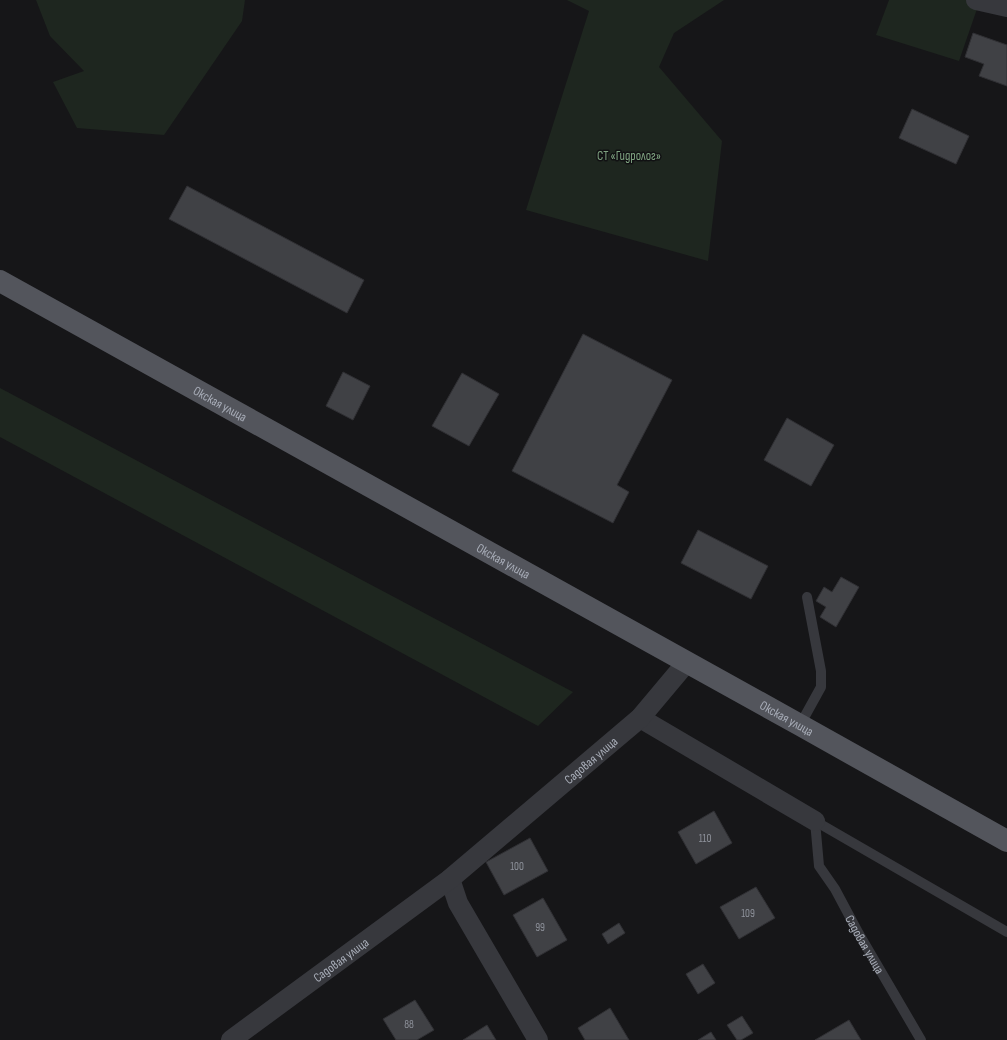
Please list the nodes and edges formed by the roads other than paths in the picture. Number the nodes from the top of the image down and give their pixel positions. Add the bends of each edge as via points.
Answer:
1 (976, 0) edge
2 (1007, 7) edge
3 (0, 280) edge
4 (807, 597) dead end
5 (687, 662) junction
6 (640, 718) junction
7 (800, 725) junction
8 (815, 822) junction
9 (1007, 841) edge
10 (450, 878) junction
11 (1007, 932) edge
12 (231, 1040) edge
13 (538, 1040) edge
14 (921, 1040) edge

1 - 2 street
3 - 5 main road, Окская улица
4 - 7 lane via 821,671 821,687
5 - 6 street, Садовая улица
5 - 7 main road, Окская улица
6 - 8 street
6 - 10 street, Садовая улица
7 - 9 main road, Окская улица
8 - 11 lane
8 - 14 lane, Садовая улица via 819,866 835,889
10 - 12 street, Садовая улица
10 - 13 street via 458,903

